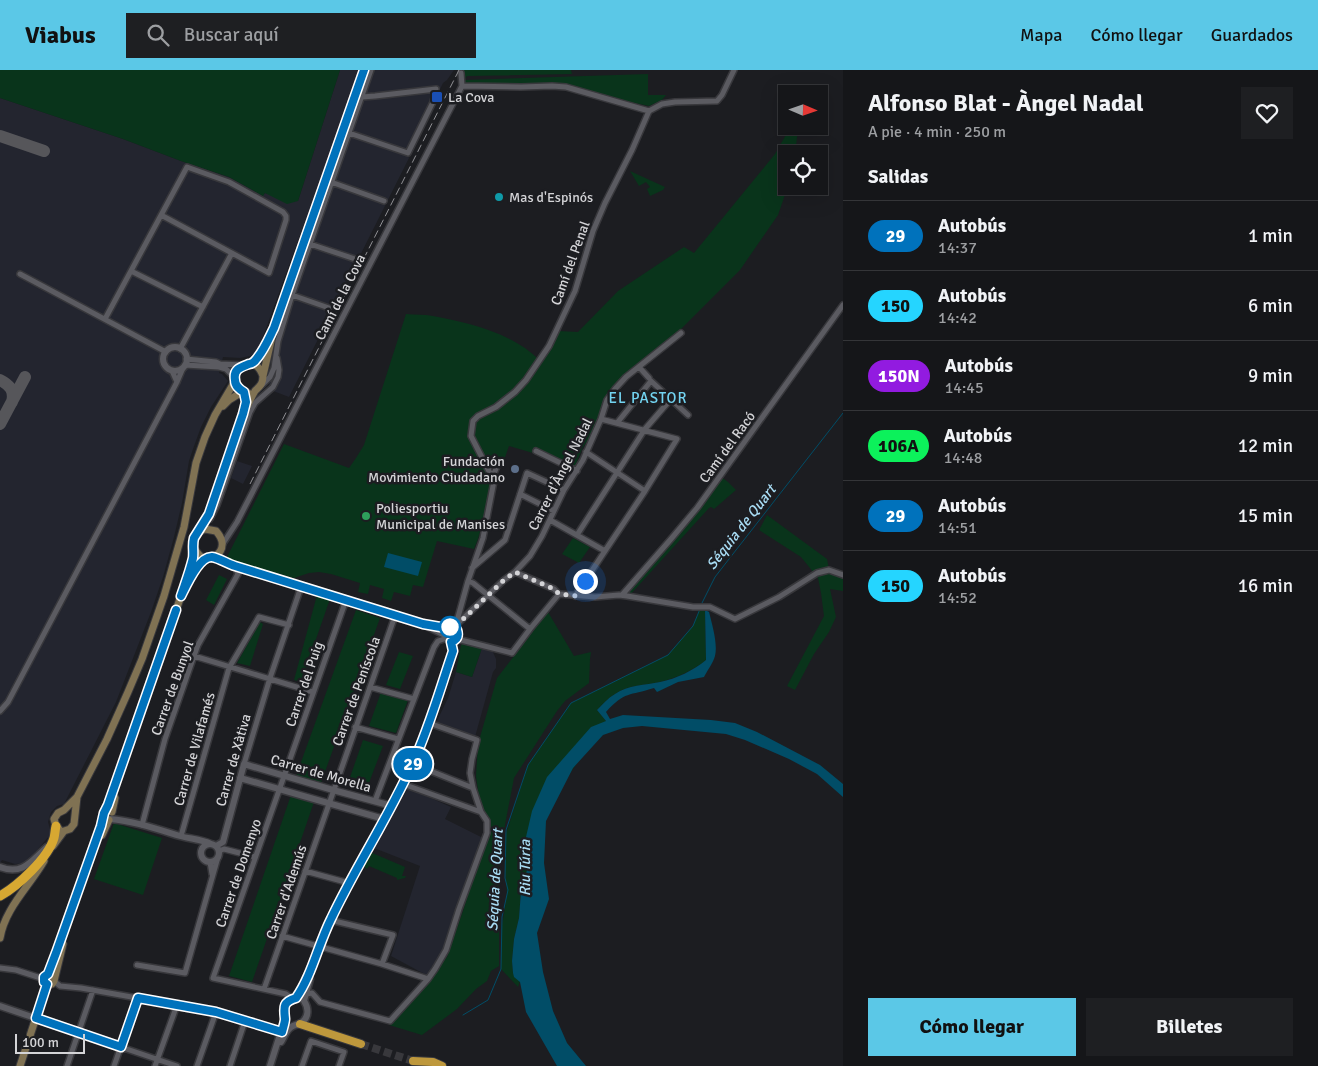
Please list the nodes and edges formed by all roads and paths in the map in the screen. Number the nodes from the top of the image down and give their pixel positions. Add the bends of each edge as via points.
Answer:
1 (364, 70) edge
2 (371, 70) edge
3 (734, 70) edge
4 (461, 73) dead end
5 (462, 86) junction
6 (362, 96) junction
7 (649, 111) junction
8 (349, 133) junction
9 (331, 182) junction
10 (384, 200) dead end
11 (161, 216) junction
12 (310, 244) junction
13 (232, 253) junction
14 (355, 259) dead end
15 (131, 271) junction
16 (20, 274) dead end
17 (292, 295) junction
18 (843, 305) edge
19 (203, 307) junction
20 (330, 308) dead end
21 (105, 319) junction
22 (274, 328) junction
23 (681, 333) dead end
24 (180, 349) junction
25 (166, 352) junction
26 (276, 352) junction
27 (184, 364) junction
28 (248, 365) junction
29 (639, 367) junction
30 (172, 371) junction
31 (263, 376) junction
32 (234, 379) junction
33 (650, 380) junction
34 (177, 382) junction
35 (258, 389) junction
36 (243, 392) junction
37 (671, 399) junction
38 (243, 414) junction
39 (214, 415) junction
40 (688, 415) dead end
41 (601, 419) junction
42 (617, 422) junction
43 (645, 429) junction
44 (536, 451) dead end
45 (586, 452) junction
46 (498, 464) dead end
47 (576, 471) junction
48 (617, 472) junction
49 (494, 480) junction
50 (564, 490) junction
51 (645, 491) junction
52 (520, 494) junction
53 (554, 511) junction
54 (210, 517) junction
55 (550, 520) junction
56 (231, 530) junction
57 (216, 532) junction
58 (198, 533) junction
59 (577, 535) junction
60 (194, 548) junction
61 (221, 548) junction
62 (605, 551) junction
63 (210, 558) junction
64 (224, 562) junction
65 (235, 566) junction
66 (472, 568) junction
67 (515, 572) junction
68 (843, 575) edge
69 (468, 581) junction
70 (301, 587) junction
71 (559, 594) junction
72 (622, 595) junction
73 (181, 596) junction
74 (488, 596) junction
75 (576, 596) junction
76 (346, 600) junction
77 (395, 616) junction
78 (423, 624) junction
79 (289, 625) junction
80 (456, 627) junction
81 (446, 628) junction
82 (530, 629) junction
83 (443, 636) junction
84 (454, 640) junction
85 (194, 656) junction
86 (229, 668) junction
87 (270, 678) junction
88 (370, 687) junction
89 (313, 692) junction
90 (414, 699) junction
91 (1, 710) edge
92 (429, 724) junction
93 (355, 727) junction
94 (398, 739) junction
95 (244, 764) junction
96 (413, 764) junction
97 (284, 776) junction
98 (240, 778) junction
99 (403, 784) junction
100 (279, 788) junction
101 (473, 788) junction
102 (333, 790) junction
103 (77, 797) junction
104 (375, 801) junction
105 (329, 803) junction
106 (392, 806) junction
107 (64, 810) junction
108 (481, 812) junction
109 (109, 815) junction
110 (74, 818) junction
111 (384, 819) junction
112 (142, 825) junction
113 (56, 826) junction
114 (64, 830) junction
115 (181, 836) junction
116 (191, 839) junction
117 (52, 843) junction
118 (202, 849) junction
119 (216, 850) junction
120 (255, 857) junction
121 (210, 862) junction
122 (0, 867) edge
123 (305, 870) junction
124 (213, 876) junction
125 (349, 883) junction
126 (0, 896) edge
127 (330, 920) junction
128 (0, 935) edge
129 (282, 936) junction
130 (320, 946) junction
131 (137, 964) dead end
132 (382, 964) junction
133 (0, 968) edge
134 (310, 970) junction
135 (46, 979) junction
136 (428, 979) junction
137 (54, 980) junction
138 (264, 989) junction
139 (93, 990) junction
140 (306, 994) junction
141 (138, 998) junction
142 (294, 999) junction
143 (176, 1005) junction
144 (0, 1006) edge
145 (216, 1012) junction
146 (36, 1018) junction
147 (245, 1021) junction
148 (297, 1024) junction
149 (282, 1032) junction
150 (78, 1033) junction
151 (361, 1044) tunnel mouth
152 (121, 1047) junction
153 (275, 1052) junction
154 (157, 1060) junction
155 (412, 1060) dead end
156 (20, 1066) edge
157 (67, 1066) edge
158 (114, 1066) edge
159 (155, 1066) edge
160 (177, 1066) edge
161 (197, 1066) edge
162 (230, 1066) edge
163 (270, 1066) edge
164 (302, 1066) edge
165 (339, 1066) edge
166 (442, 1066) edge

1 - 22 main road
2 - 6 street
3 - 7 street via 717,101 668,103
4 - 5 street
5 - 7 street via 566,87
5 - 56 street, Camí de la Cova
6 - 8 street
6 - 8 street via 436,89 408,153
7 - 49 street, Camí del Penal via 593,231 575,291 549,346 515,392 474,421 471,436
8 - 9 street
9 - 10 street
9 - 12 street
11 - 13 street
11 - 13 street via 187,167 229,182 286,216 268,273
11 - 15 street
12 - 14 street
12 - 17 street
13 - 19 street
15 - 19 street
15 - 21 street
16 - 21 street
17 - 20 street
17 - 26 street
18 - 72 street, Camí del Racó via 697,508
19 - 24 street
21 - 25 street
22 - 28 main road via 258,357
22 - 31 main road
23 - 29 street, Carrer d'Àngel Nadal
24 - 25 street via 172,348
24 - 27 street
25 - 30 street via 164,363
26 - 35 street via 270,377
26 - 54 street via 278,377 273,388 255,403 250,412
27 - 28 street
27 - 30 street via 180,370
27 - 32 street via 226,369
27 - 34 street
28 - 31 main road via 259,368
28 - 32 main road via 238,369
29 - 33 street
29 - 41 street, Carrer d'Àngel Nadal via 615,389 607,400
30 - 34 street
31 - 35 main road
32 - 36 main road
32 - 39 main road
33 - 37 street
33 - 42 street
34 - 91 street via 21,679
35 - 36 main road via 252,393
35 - 38 main road
36 - 38 main road via 246,402
36 - 39 main road
37 - 40 street
37 - 43 street
38 - 54 main road
39 - 103 main road via 196,464 184,527 142,659
41 - 42 street
41 - 45 street, Carrer d'Àngel Nadal
42 - 43 street
43 - 48 street
43 - 51 street via 677,438
44 - 47 street
45 - 47 street, Carrer d'Àngel Nadal
45 - 48 street
46 - 49 street
47 - 50 street, Carrer d'Àngel Nadal
48 - 51 street
48 - 59 street
49 - 66 street via 483,538
50 - 52 street via 527,473
50 - 53 street, Carrer d'Àngel Nadal
51 - 62 street
52 - 53 street
52 - 66 street via 505,540
53 - 55 street, Carrer d'Àngel Nadal
54 - 57 main road
54 - 58 main road
55 - 59 street
55 - 67 street, Carrer d'Àngel Nadal via 530,556
56 - 57 street
56 - 61 street, Camí de la Cova
57 - 58 main road via 205,529
57 - 61 main road via 222,539
58 - 60 main road via 193,542
59 - 62 street
60 - 63 main road via 201,557
60 - 73 main road
61 - 63 main road
61 - 64 street
62 - 75 street
63 - 64 street
63 - 73 main road via 196,568
64 - 65 street
65 - 70 street
65 - 85 street, Carrer de Bunyol via 238,574
66 - 69 street
67 - 71 street
67 - 74 street, Carrer d'Àngel Nadal
68 - 72 street via 829,570 817,573 735,619 710,607
69 - 74 street
69 - 80 street
70 - 76 street
70 - 79 street, Carrer de Xàtiva
71 - 75 street
71 - 82 street
72 - 75 street
73 - 109 main road
74 - 80 street, Carrer d'Àngel Nadal
74 - 82 street
76 - 77 street
76 - 89 street, Carrer del Puig
77 - 78 street
77 - 88 street, Carrer de Peníscola
78 - 81 street
78 - 83 street
79 - 86 street, Carrer de Vilafamés via 259,617
79 - 87 street, Carrer de Xàtiva
80 - 81 street
80 - 84 street via 458,633
81 - 83 street
82 - 84 street via 512,653
83 - 84 street via 446,641
83 - 90 street via 434,647
84 - 92 street
85 - 86 street
85 - 112 street, Carrer de Bunyol via 165,740
86 - 87 street
86 - 115 street, Carrer de Vilafamés
87 - 89 street
87 - 95 street, Carrer de Xàtiva
88 - 90 street
88 - 93 street, Carrer de Peníscola
89 - 97 street, Carrer del Puig
90 - 94 street
92 - 96 street
92 - 101 street via 476,740 470,773
93 - 94 street
93 - 102 street, Carrer de Peníscola
94 - 104 street
95 - 97 street, Carrer de Morella
95 - 98 street, Carrer de Xàtiva
96 - 99 street
96 - 101 street
97 - 100 street, Carrer de Domenyo
97 - 102 street, Carrer de Morella
98 - 100 street, Carrer de Morella
98 - 119 street, Carrer de Xàtiva via 223,842
99 - 106 street
99 - 108 street
100 - 105 street, Carrer de Morella
100 - 120 street, Carrer de Domenyo
101 - 108 street
102 - 104 street, Carrer de Morella
102 - 105 street, Carrer de Peníscola
103 - 107 main road
103 - 110 main road
104 - 106 street, Carrer de Morella
105 - 111 street, Carrer de Morella
105 - 123 street, Carrer d'Ademús
106 - 111 street
107 - 110 main road
107 - 113 main road via 54,819
108 - 136 street via 487,821 487,833 446,950
109 - 112 street
109 - 135 main road via 101,826
109 - 137 main road via 64,939
110 - 114 main road via 70,829
111 - 125 street
112 - 115 street
113 - 114 main road
113 - 117 highway
114 - 128 main road via 36,876 13,905
115 - 116 street
116 - 118 street
116 - 119 street via 204,841
117 - 122 street via 20,869
117 - 126 highway via 30,872
118 - 119 street via 206,845
118 - 121 street via 204,860
119 - 120 street
119 - 121 street via 215,861
119 - 124 street
120 - 138 street, Carrer de Domenyo via 213,978
121 - 124 street
123 - 125 street
123 - 129 street, Carrer d'Ademús
124 - 131 street via 185,973
125 - 127 street
127 - 130 street
127 - 132 street via 393,935
129 - 130 street
129 - 138 street, Carrer d'Ademús
130 - 132 street
130 - 134 street
132 - 136 street
133 - 135 street
134 - 140 street
134 - 142 street
135 - 137 main road via 52,975
135 - 146 main road
136 - 140 street via 390,1021 320,1002 312,993
137 - 139 street via 60,986
138 - 142 street
139 - 141 street
139 - 150 street
140 - 148 street via 307,1016
141 - 143 street
141 - 152 street
142 - 149 street via 286,1004
143 - 145 street
143 - 154 street
144 - 146 street
145 - 147 street
145 - 161 street
146 - 150 street
146 - 156 main road
147 - 149 street
147 - 162 street
148 - 151 highway
148 - 153 street via 289,1028
149 - 153 street
150 - 152 street
150 - 157 street
152 - 154 street
152 - 158 street
153 - 163 street
154 - 159 street
154 - 160 street
155 - 166 highway
164 - 165 street via 311,1040 344,1052

